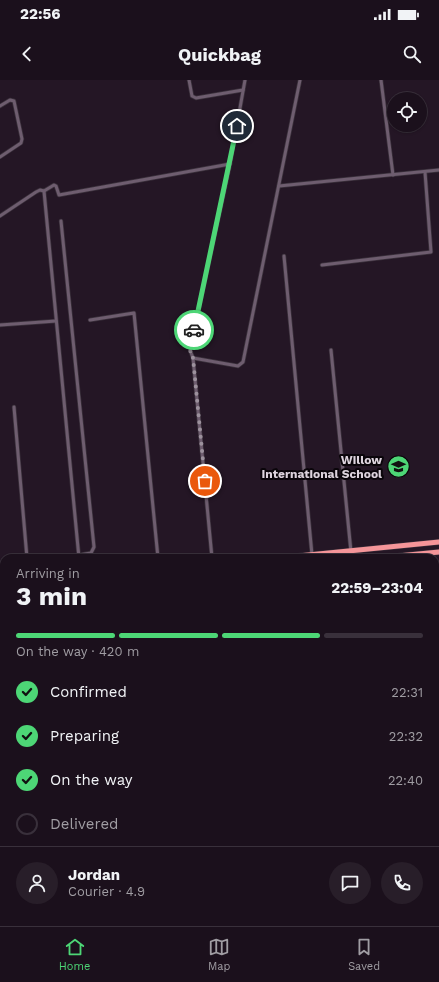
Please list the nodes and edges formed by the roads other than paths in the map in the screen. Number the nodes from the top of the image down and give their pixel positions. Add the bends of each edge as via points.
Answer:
1 (189, 80) edge
2 (245, 80) edge
3 (300, 80) edge
4 (381, 80) edge
5 (243, 90) junction
6 (0, 106) edge
7 (0, 157) edge
8 (230, 164) junction
9 (439, 170) edge
10 (425, 172) junction
11 (393, 175) junction
12 (279, 186) junction
13 (44, 191) junction
14 (0, 216) edge
15 (61, 221) dead end
16 (284, 256) dead end
17 (322, 265) dead end
18 (90, 320) dead end
19 (56, 321) junction
20 (0, 326) edge
21 (331, 350) dead end
22 (193, 358) junction
23 (14, 407) dead end
24 (439, 542) edge
25 (350, 552) junction
26 (27, 554) edge
27 (79, 554) edge
28 (88, 554) edge
29 (158, 554) edge
30 (212, 554) edge
31 (312, 554) edge
32 (325, 554) edge

1 - 5 street via 192,96 196,98
2 - 5 street
3 - 12 street
4 - 11 street
5 - 8 street
6 - 7 street via 10,100 14,101 22,139 21,143
8 - 13 street via 59,195 54,185
8 - 22 street via 190,350
9 - 10 street
10 - 11 street
10 - 17 street via 431,252
11 - 12 street
12 - 22 street via 244,362 238,366
13 - 14 street via 36,192
13 - 19 street
15 - 28 street via 94,547
16 - 31 street
18 - 29 street via 134,313
19 - 20 street
19 - 27 street
21 - 25 street
22 - 30 street
23 - 26 street
24 - 25 highway
25 - 32 highway

